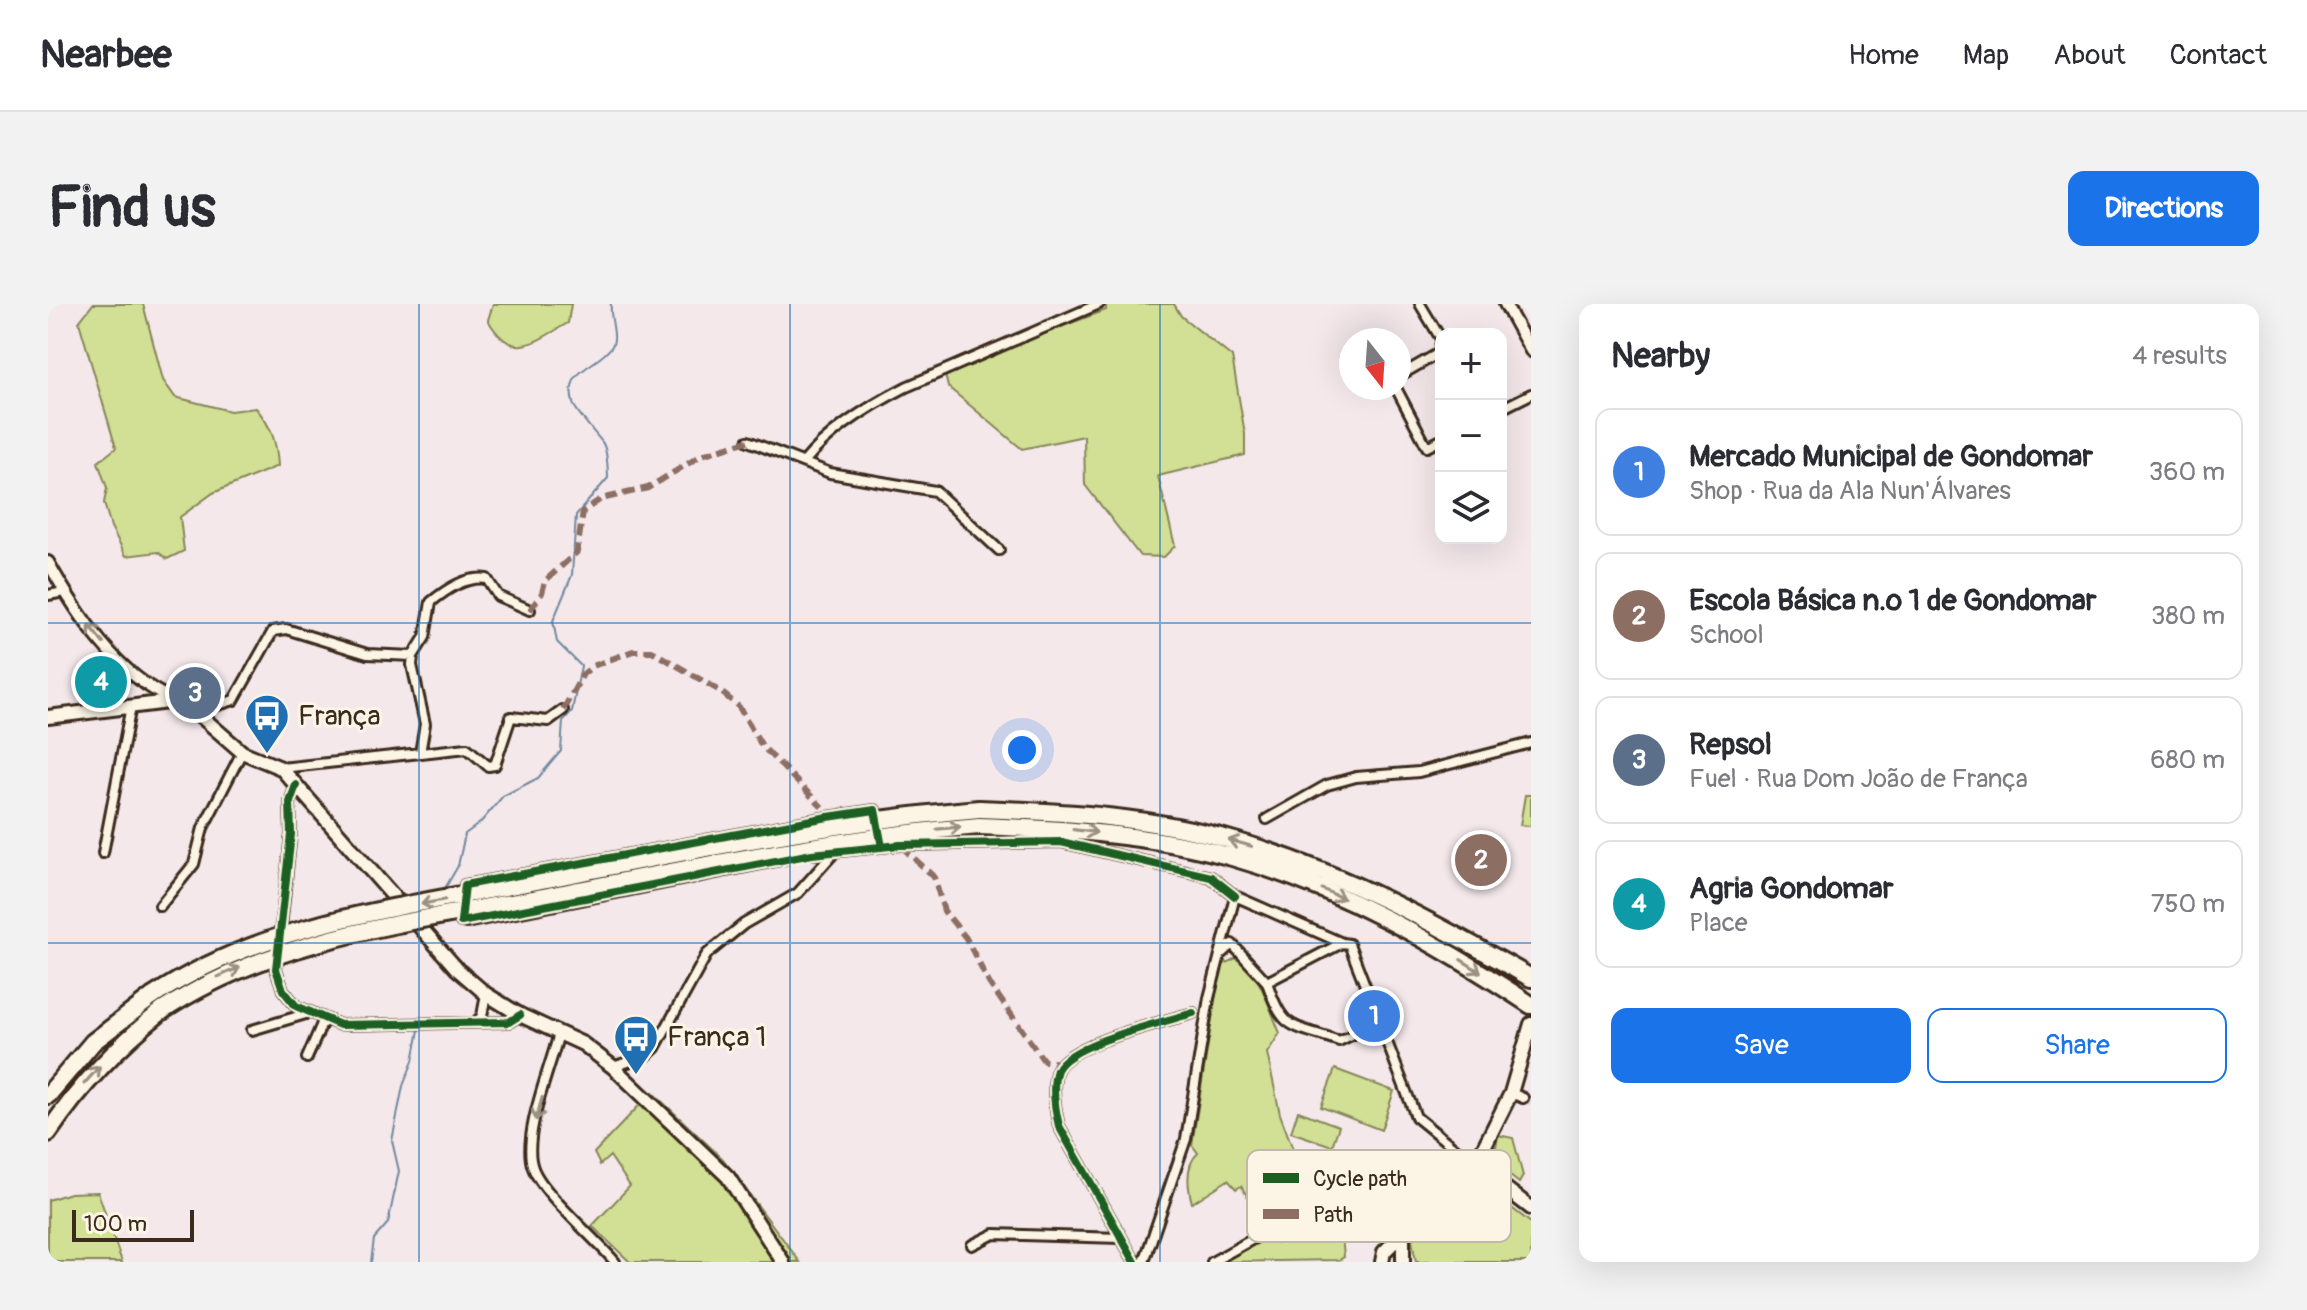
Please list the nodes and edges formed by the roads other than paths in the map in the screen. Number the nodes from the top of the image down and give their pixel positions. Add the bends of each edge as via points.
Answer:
1 (1099, 304) edge
2 (1420, 304) edge
3 (1505, 304) edge
4 (1435, 330) edge
5 (1531, 351) edge
6 (1435, 355) edge
7 (1411, 369) edge
8 (1531, 394) edge
9 (1402, 400) edge
10 (1507, 406) edge
11 (748, 441) dead end
12 (1435, 443) edge
13 (804, 462) junction
14 (999, 550) dead end
15 (48, 562) edge
16 (65, 592) junction
17 (48, 595) edge
18 (530, 610) dead end
19 (413, 656) junction
20 (176, 701) junction
21 (131, 706) junction
22 (563, 710) dead end
23 (196, 712) junction
24 (48, 717) edge
25 (1531, 743) edge
26 (242, 752) junction
27 (420, 753) junction
28 (281, 768) junction
29 (296, 785) junction
30 (828, 817) junction
31 (979, 818) junction
32 (1267, 819) dead end
33 (882, 847) junction
34 (103, 853) dead end
35 (833, 854) junction
36 (1235, 896) junction
37 (160, 906) dead end
38 (1342, 943) junction
39 (1221, 953) junction
40 (1531, 978) edge
41 (1267, 982) junction
42 (486, 994) junction
43 (157, 1004) junction
44 (1531, 1005) edge
45 (309, 1013) junction
46 (1193, 1013) dead end
47 (520, 1015) junction
48 (324, 1019) junction
49 (1379, 1022) junction
50 (476, 1023) junction
51 (1531, 1024) edge
52 (252, 1030) dead end
53 (559, 1033) junction
54 (307, 1058) dead end
55 (613, 1067) junction
56 (48, 1095) edge
57 (48, 1133) edge
58 (1457, 1150) edge
59 (1486, 1150) edge
60 (1511, 1192) edge
61 (1531, 1208) edge
62 (1120, 1238) junction
63 (1248, 1242) edge
64 (972, 1245) dead end
65 (1385, 1256) edge
66 (1404, 1259) edge
67 (615, 1262) edge
68 (783, 1262) edge
69 (1135, 1262) edge
70 (1144, 1262) edge
71 (1212, 1262) edge

1 - 13 street via 906,387 818,445
2 - 4 street
3 - 5 street
6 - 7 street
8 - 10 street
9 - 12 street via 1427,447
11 - 13 street
13 - 14 street via 830,473 935,491
15 - 16 street
16 - 17 street
20 -> 16 street via 119,662
18 - 19 street via 498,596 487,579 455,585 431,602 425,637
19 - 23 street via 367,654 286,629 273,631 234,700
19 - 27 street via 425,724
20 - 21 main road
20 - 23 main road
21 - 24 main road
21 - 34 street
22 - 27 street via 548,721 511,717 495,765 488,766 467,748
23 - 26 main road
25 - 32 street via 1419,772 1327,785
26 - 28 main road
26 - 37 street via 203,828 194,864
27 - 28 street
28 - 29 main road
29 - 42 main road via 400,907
29 - 45 street via 290,802 276,969 283,990
30 - 33 street via 875,810
30 - 35 street
30 - 35 street via 465,885 461,922
40 -> 31 highway via 1418,914 1314,867 1236,841 1094,816
31 - 43 highway, bridge via 879,818 795,831 342,920 247,947 184,976
31 -> 44 highway via 1231,857 1308,883 1410,928
33 - 35 street
36 -> 33 street via 1211,877 1061,842
35 - 55 street via 798,893 744,924 707,954 655,1048
36 - 38 street
36 - 39 street
38 - 41 street
38 - 49 street via 1349,944
39 - 41 street via 1232,944
39 - 70 street via 1186,1139
41 - 49 street via 1278,1015 1288,1023 1339,1041
42 - 47 main road
42 - 50 street
43 - 56 highway via 93,1042
57 -> 43 highway via 71,1099
45 - 48 street
45 - 52 street
46 - 62 street via 1086,1045 1056,1072 1059,1126
47 - 50 street via 509,1022
47 - 53 main road
48 - 50 street via 340,1025
48 - 54 street
49 - 58 street via 1416,1117
51 - 59 main road via 1517,1096
53 - 55 main road
53 -> 67 street via 530,1158 539,1180
55 - 68 main road via 728,1177
60 - 61 main road
62 - 64 street via 994,1234
62 - 69 street
63 - 71 street
65 - 66 main road via 1394,1248

